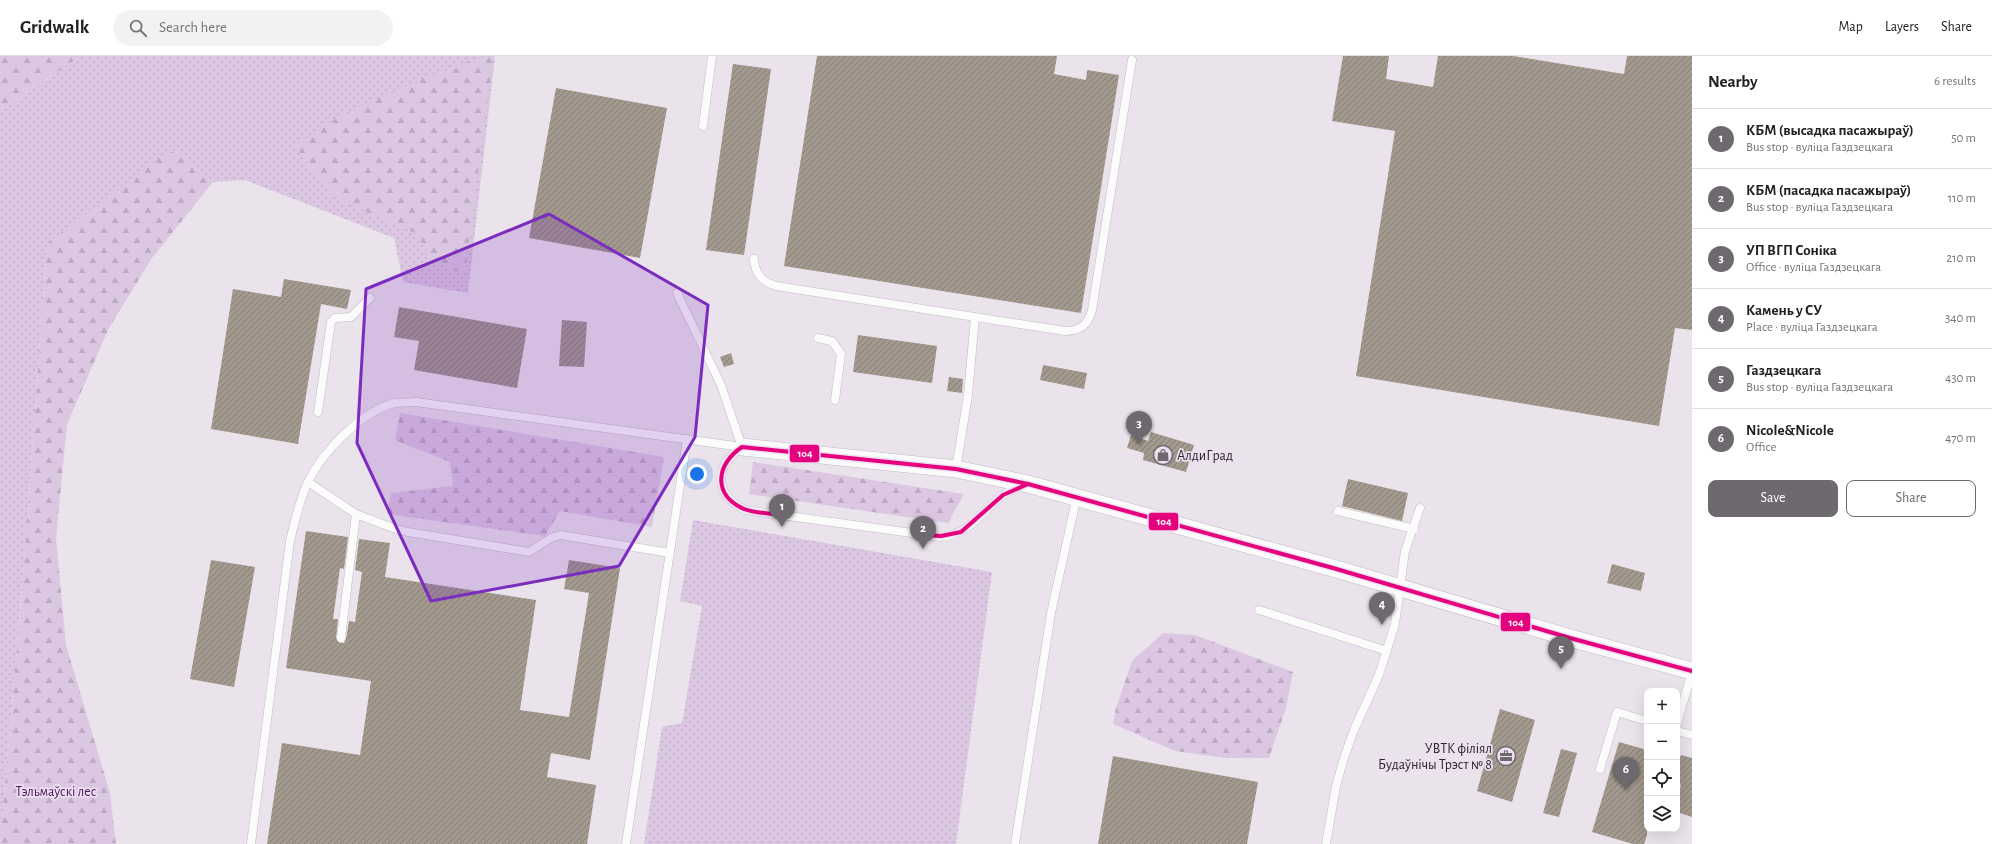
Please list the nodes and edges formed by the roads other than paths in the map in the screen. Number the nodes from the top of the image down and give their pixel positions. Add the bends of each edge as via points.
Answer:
1 (712, 56) edge
2 (1132, 60) dead end
3 (703, 126) dead end
4 (754, 259) dead end
5 (677, 293) dead end
6 (370, 298) dead end
7 (975, 317) junction
8 (818, 338) dead end
9 (835, 400) dead end
10 (318, 412) dead end
11 (687, 439) junction
12 (742, 447) junction
13 (956, 469) junction
14 (308, 482) junction
15 (1028, 484) junction
16 (1077, 496) junction
17 (1420, 508) dead end
18 (1338, 511) dead end
19 (356, 514) junction
20 (1414, 529) junction
21 (670, 553) junction
22 (1400, 588) junction
23 (1259, 610) dead end
24 (341, 638) dead end
25 (1388, 651) junction
26 (1692, 672) edge
27 (1680, 713) edge
28 (1644, 720) edge
29 (1680, 732) edge
30 (1692, 735) edge
31 (1600, 769) dead end
32 (251, 844) edge
33 (626, 844) edge
34 (1015, 844) edge
35 (1326, 844) edge

1 - 3 lane
2 - 7 lane via 1092,310 1087,323 1081,328 1065,331
4 - 7 lane via 760,277 776,286
5 - 12 lane via 721,385
6 - 10 lane via 351,317 335,318 331,322
7 - 13 lane via 968,395
8 - 9 lane via 832,341 841,354
11 - 12 lane
11 - 14 lane via 416,402 395,403 360,421 344,435 317,466
11 - 21 lane
12 - 13 street
12 - 15 lane via 725,462 721,472 721,483 725,495 745,510 933,536 954,536 967,528 1000,496
13 - 15 street
14 - 19 lane
14 - 32 lane via 300,500 290,541
15 - 16 street
16 - 22 street
16 - 34 lane via 1051,613
17 - 20 lane
18 - 20 lane
19 - 21 lane via 408,532 529,552 560,535
19 - 24 lane
20 - 22 lane via 1405,551
21 - 33 lane
22 - 25 lane
22 - 26 street
23 - 25 lane
25 - 35 lane via 1344,758 1336,786
26 - 27 lane
28 - 31 lane via 1617,712
29 - 30 lane

